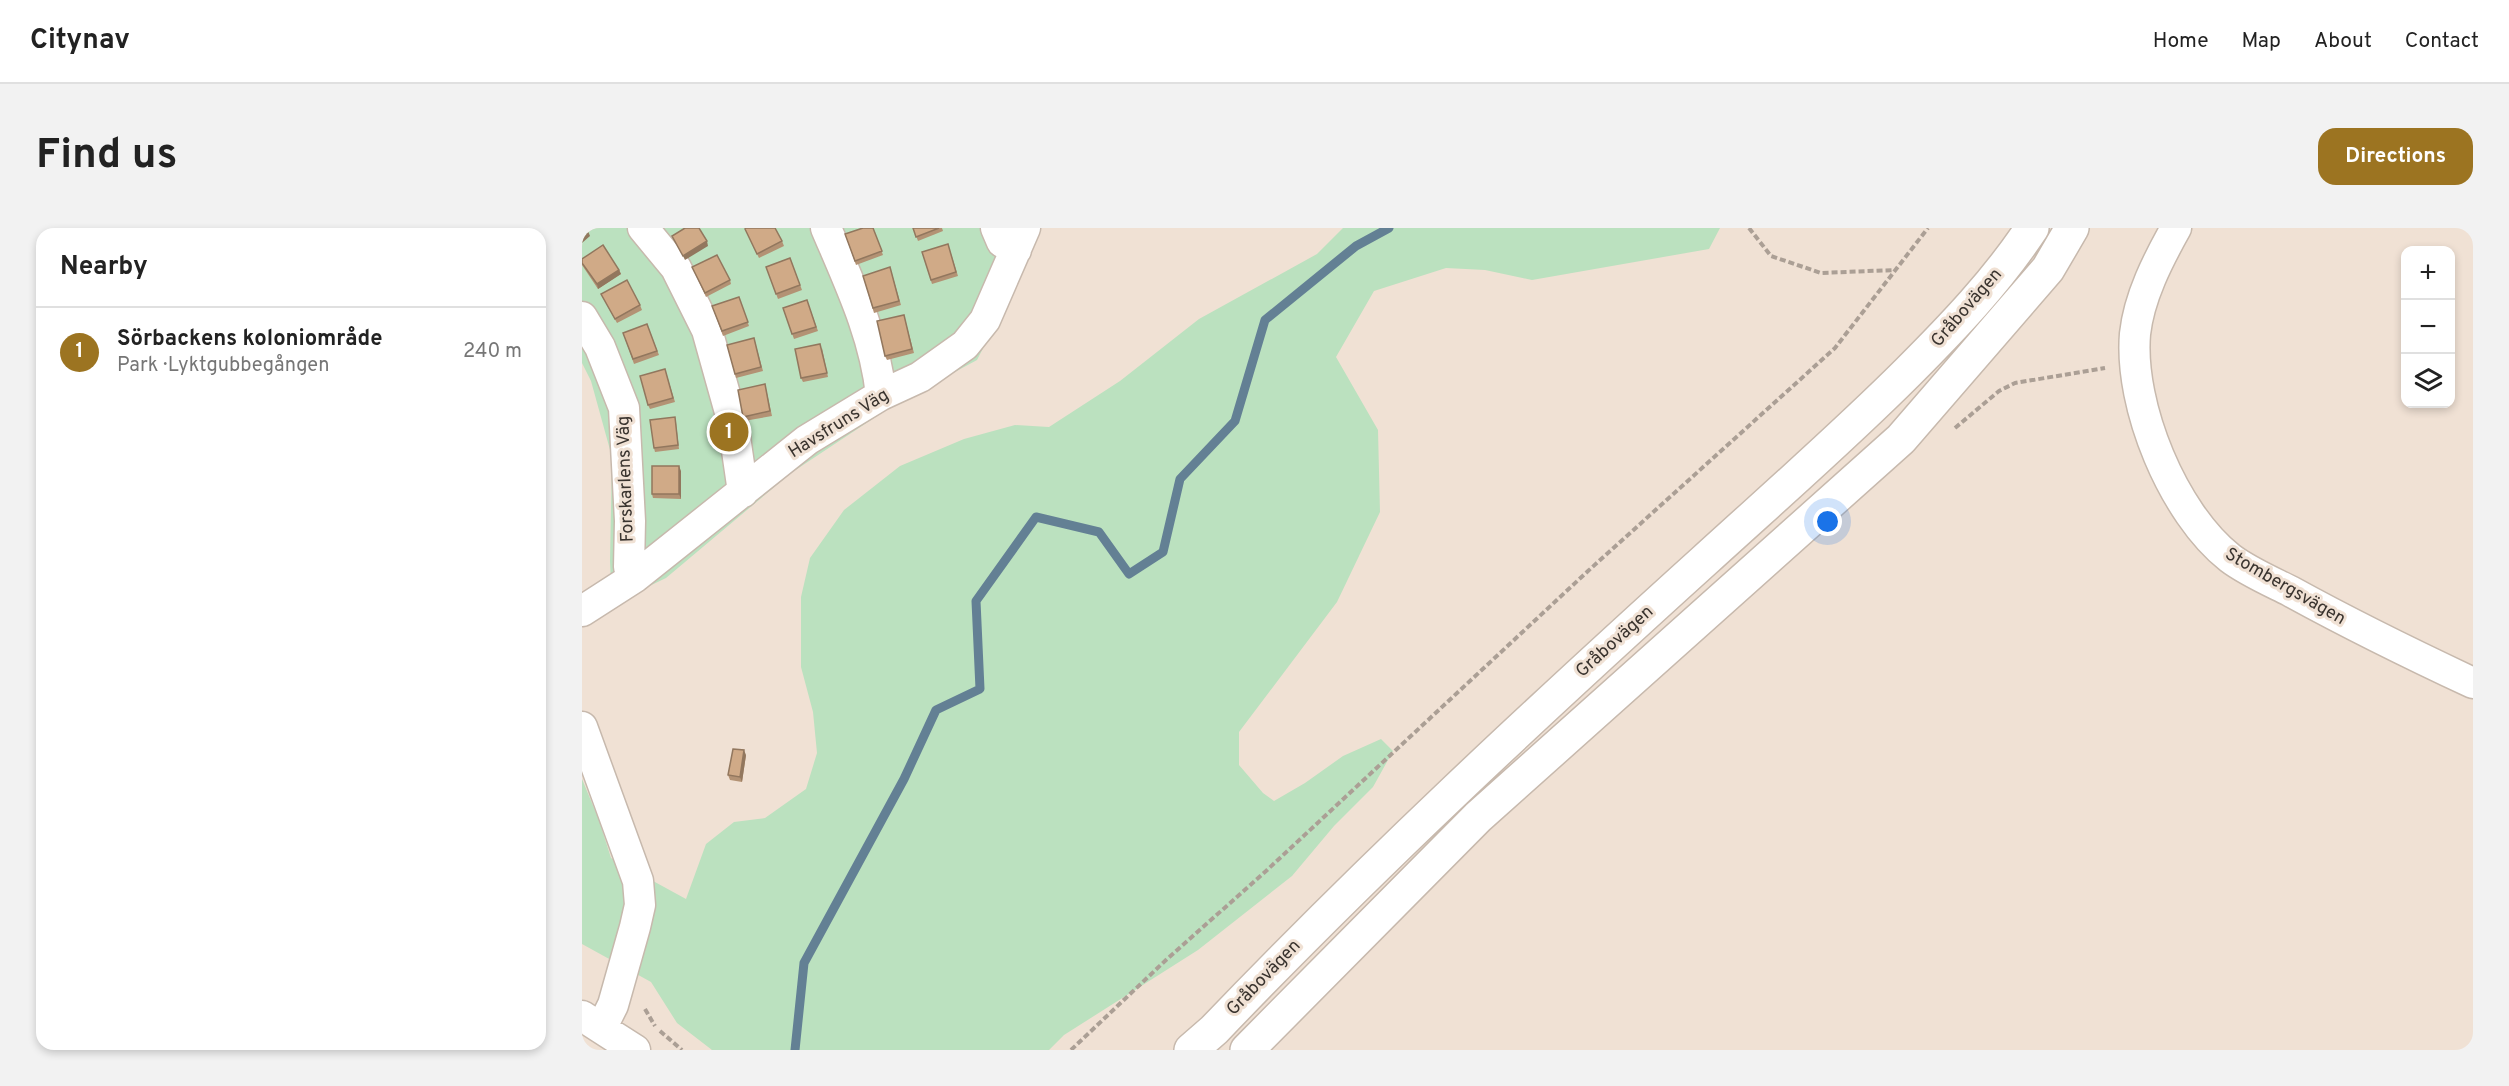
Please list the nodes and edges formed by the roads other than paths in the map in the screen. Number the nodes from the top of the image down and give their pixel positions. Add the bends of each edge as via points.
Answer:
1 (644, 228) edge
2 (826, 228) edge
3 (996, 228) edge
4 (2031, 228) edge
5 (2072, 228) edge
6 (2176, 228) edge
7 (1021, 239) edge
8 (582, 317) edge
9 (881, 395) junction
10 (743, 492) junction
11 (635, 577) junction
12 (582, 611) edge
13 (2473, 683) edge
14 (582, 727) edge
15 (592, 1021) edge
16 (635, 1050) edge
17 (1191, 1050) edge
18 (1247, 1050) edge

1 - 10 street via 676,268 707,330 733,423
2 - 9 street via 859,307 879,369
3 - 7 street via 1002,242
4 - 17 main road, Gråbovägen via 1958,322 1873,406 1551,699 1364,876
5 - 18 main road, Gråbovägen via 2048,268 1900,439 1478,817
6 - 13 street, Stombergsvägen via 2160,256 2135,333 2139,392 2155,447 2174,491 2208,537 2230,558 2358,629
7 - 9 street, Havsfruns Väg via 985,320 965,345 920,376
8 - 11 street, Forskarlens Väg via 600,347 624,408 629,567
9 - 10 street, Havsfruns Väg via 807,440
10 - 11 street, Havsfruns Väg
11 - 12 street, Havsfruns Väg
14 - 15 street via 638,881 640,904 613,1005
15 - 16 street

